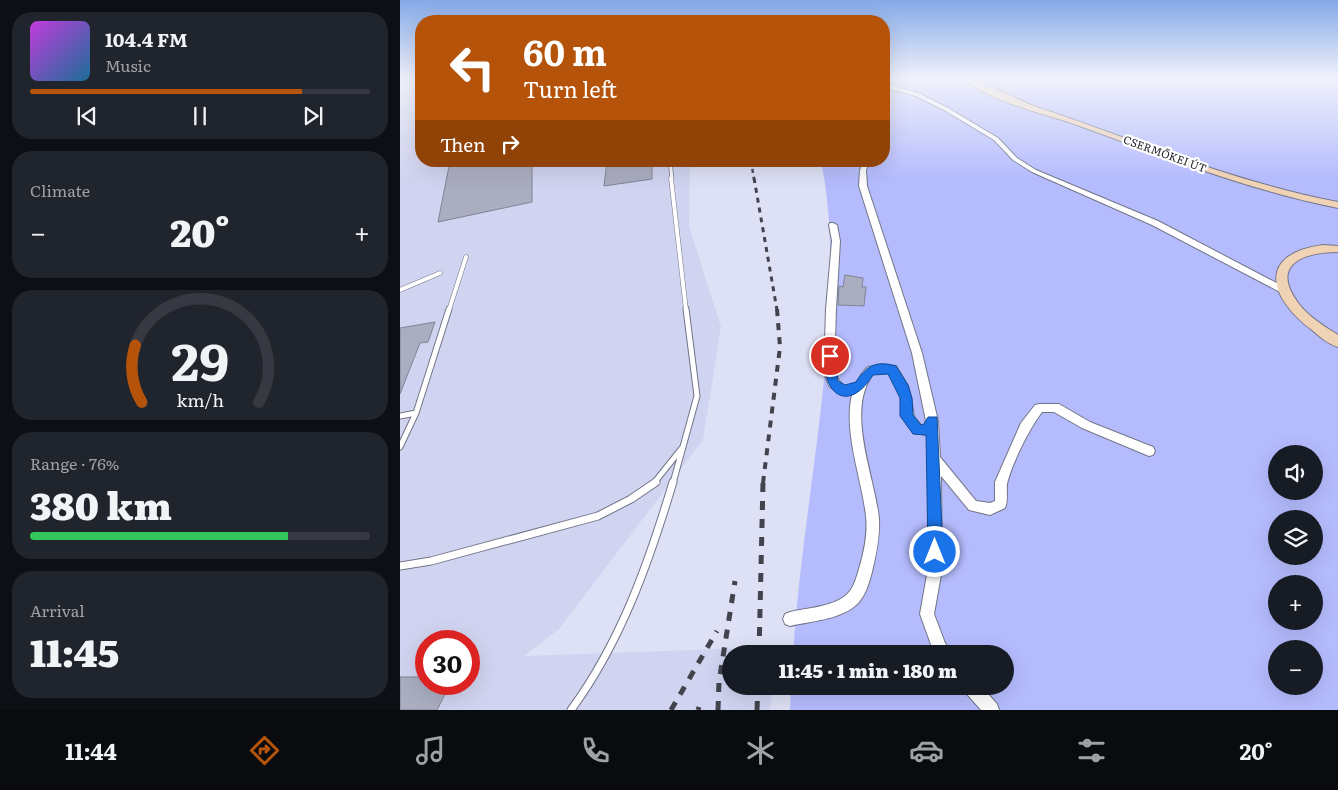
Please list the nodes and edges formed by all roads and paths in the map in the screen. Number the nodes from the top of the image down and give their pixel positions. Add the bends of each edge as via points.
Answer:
1 (951, 112) edge
2 (1050, 112) edge
3 (671, 167) edge
4 (864, 167) edge
5 (1338, 205) edge
6 (833, 225) dead end
7 (1338, 249) edge
8 (466, 257) dead end
9 (440, 273) dead end
10 (400, 290) edge
11 (1285, 291) junction
12 (1338, 342) edge
13 (860, 386) junction
14 (416, 413) junction
15 (400, 416) edge
16 (932, 421) junction
17 (684, 445) junction
18 (400, 447) edge
19 (1149, 451) dead end
20 (934, 459) junction
21 (400, 566) edge
22 (790, 619) dead end
23 (938, 645) edge
24 (978, 695) edge
25 (571, 710) edge
26 (990, 710) edge

1 - 11 street via 996,139 1014,159 1034,171 1155,223
2 - 5 main road, CSERMŐKEI ÚT via 1276,192
3 - 17 lane via 697,396
4 - 16 street via 863,186 917,353
6 - 13 street via 836,241 830,372 833,383 842,390 851,391
7 - 11 main road via 1303,252 1285,262 1282,271
8 - 14 lane
9 - 10 lane
11 - 12 main road via 1306,318
13 - 16 street via 869,372 892,369 902,385 907,416 912,424 918,430 927,430
13 - 22 street via 855,402 872,518 871,551 861,587 847,604
14 - 15 lane
14 - 18 lane
16 - 20 street
17 - 21 lane via 657,481 598,516
17 - 25 lane via 637,591 590,684
19 - 20 street via 1086,425 1055,406 1039,408 1027,423 1001,482 1001,504 990,509 973,506
20 - 23 street via 935,570 927,614
24 - 26 street

